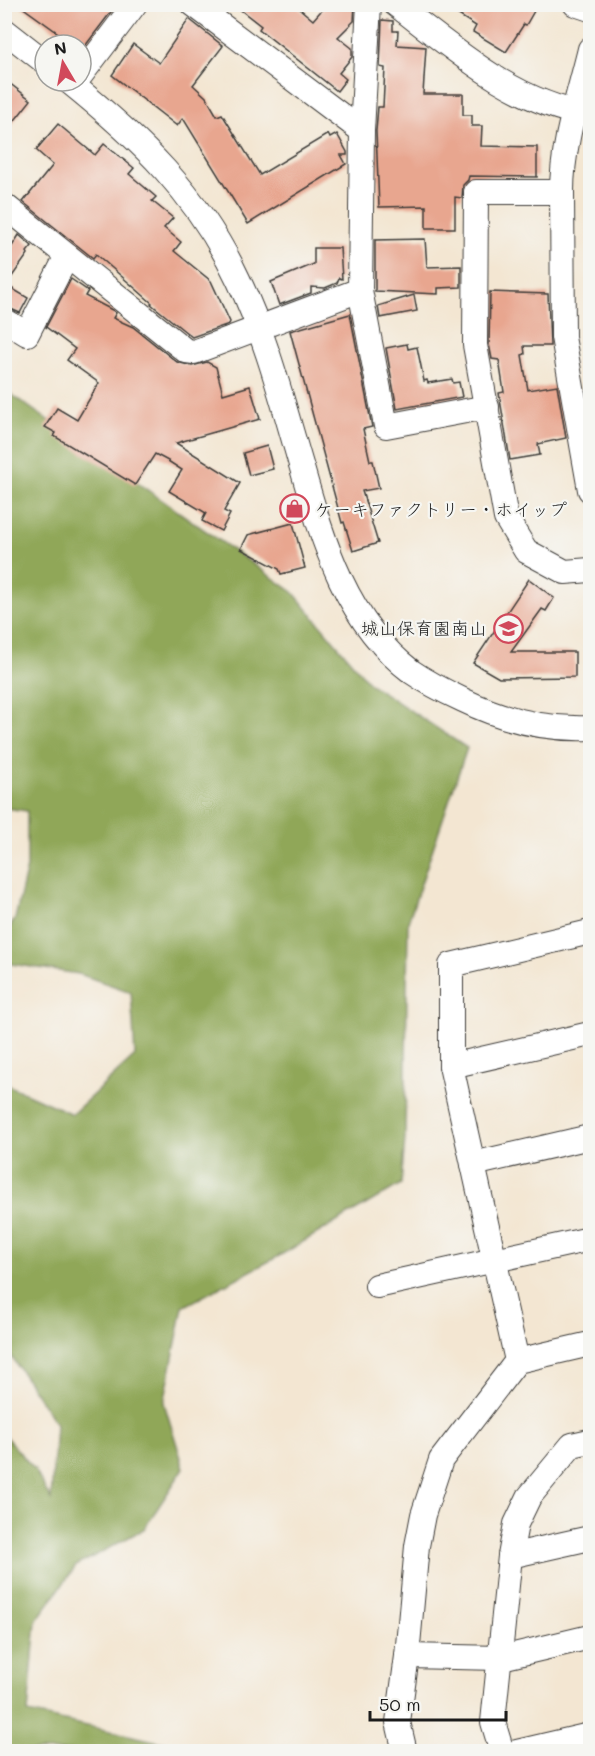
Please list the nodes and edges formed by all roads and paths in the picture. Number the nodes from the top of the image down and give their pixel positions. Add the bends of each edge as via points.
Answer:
1 (135, 4) edge
2 (193, 4) edge
3 (369, 4) edge
4 (395, 4) edge
5 (576, 4) edge
6 (591, 9) edge
7 (4, 30) edge
8 (591, 49) edge
9 (33, 53) edge
10 (93, 57) edge
11 (89, 93) edge
12 (583, 114) edge
13 (362, 131) junction
14 (562, 192) junction
15 (4, 205) edge
16 (67, 256) junction
17 (360, 290) junction
18 (4, 320) edge
19 (259, 327) junction
20 (487, 406) junction
21 (591, 490) edge
22 (591, 570) edge
23 (591, 728) edge
24 (591, 932) edge
25 (591, 1034) edge
26 (451, 1065) junction
27 (591, 1137) edge
28 (473, 1164) junction
29 (591, 1239) edge
30 (495, 1261) junction
31 (377, 1286) dead end
32 (591, 1344) edge
33 (517, 1361) junction
34 (591, 1441) edge
35 (591, 1538) edge
36 (510, 1556) junction
37 (591, 1637) edge
38 (407, 1656) junction
39 (501, 1658) junction
40 (591, 1735) edge
41 (405, 1752) edge
42 (502, 1752) edge
43 (517, 1752) edge

1 - 10 street
2 - 13 street
3 - 13 street
4 - 12 street via 474,63 525,95
5 - 6 street
7 - 9 street
8 - 12 street
11 - 19 street via 183,190 231,263
12 - 14 street via 562,169
13 - 17 street
14 - 20 street via 476,192 475,345
14 - 21 street via 563,337
15 - 16 street
16 - 18 street via 27,334
16 - 19 street via 186,351 194,352
17 - 19 street
17 - 20 street via 386,426
19 - 23 street via 335,570 354,606 387,649 440,689 490,713 536,725
20 - 22 street via 506,518 526,552 565,572
24 - 26 street via 451,965
25 - 26 street
26 - 28 street
27 - 28 street
28 - 30 street
29 - 30 street
30 - 31 street
30 - 33 street
32 - 33 street
33 - 38 street via 441,1460 417,1546
34 - 36 street via 572,1445 529,1497 516,1524
35 - 36 street
36 - 39 street
37 - 39 street
38 - 39 street
38 - 41 street via 399,1722
39 - 42 street via 493,1722
40 - 43 street

